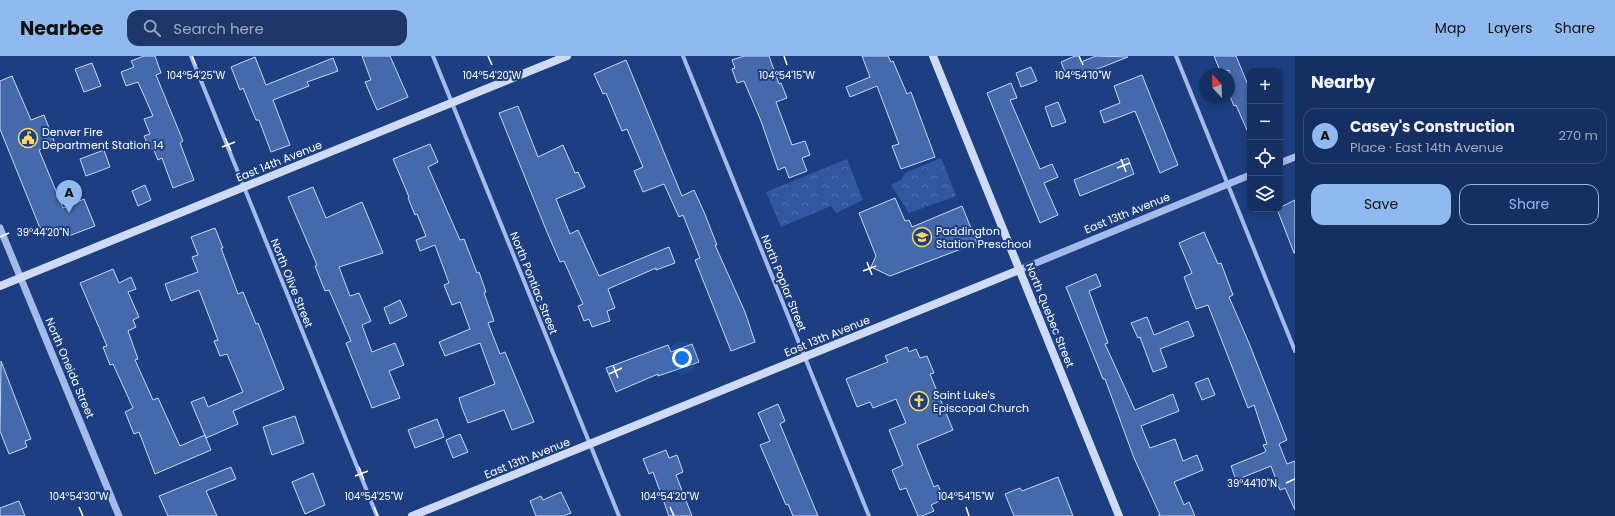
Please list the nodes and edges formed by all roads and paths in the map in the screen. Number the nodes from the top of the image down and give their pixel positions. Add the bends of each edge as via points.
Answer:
1 (191, 56) edge
2 (433, 56) edge
3 (567, 56) edge
4 (683, 56) edge
5 (933, 56) edge
6 (1176, 56) edge
7 (452, 102) junction
8 (1295, 157) edge
9 (1283, 162) edge
10 (1247, 176) edge
11 (1227, 184) junction
12 (244, 187) junction
13 (0, 228) edge
14 (1019, 270) junction
15 (20, 277) junction
16 (0, 286) edge
17 (1295, 351) edge
18 (804, 357) junction
19 (590, 444) junction
20 (119, 516) edge
21 (377, 516) edge
22 (412, 516) edge
23 (619, 516) edge
24 (869, 516) edge
25 (1119, 516) edge

1 - 12 street, North Olive Street
2 - 7 street, North Pontiac Street
3 - 7 main road, East 14th Avenue
4 - 18 street, North Poplar Street
5 - 14 main road, North Quebec Street
6 - 11 street
7 - 12 main road, East 14th Avenue
7 - 19 street, North Pontiac Street
8 - 9 street
10 - 11 street, East 13th Avenue
11 - 14 street, East 13th Avenue
11 - 17 street
12 - 15 main road, East 14th Avenue
12 - 21 street, North Olive Street
13 - 15 street, North Oneida Street
14 - 18 main road, East 13th Avenue
14 - 25 main road, North Quebec Street
15 - 16 main road, East 14th Avenue
15 - 20 street, North Oneida Street
18 - 19 main road, East 13th Avenue
18 - 24 street, North Poplar Street
19 - 22 main road, East 13th Avenue
19 - 23 street, North Pontiac Street

